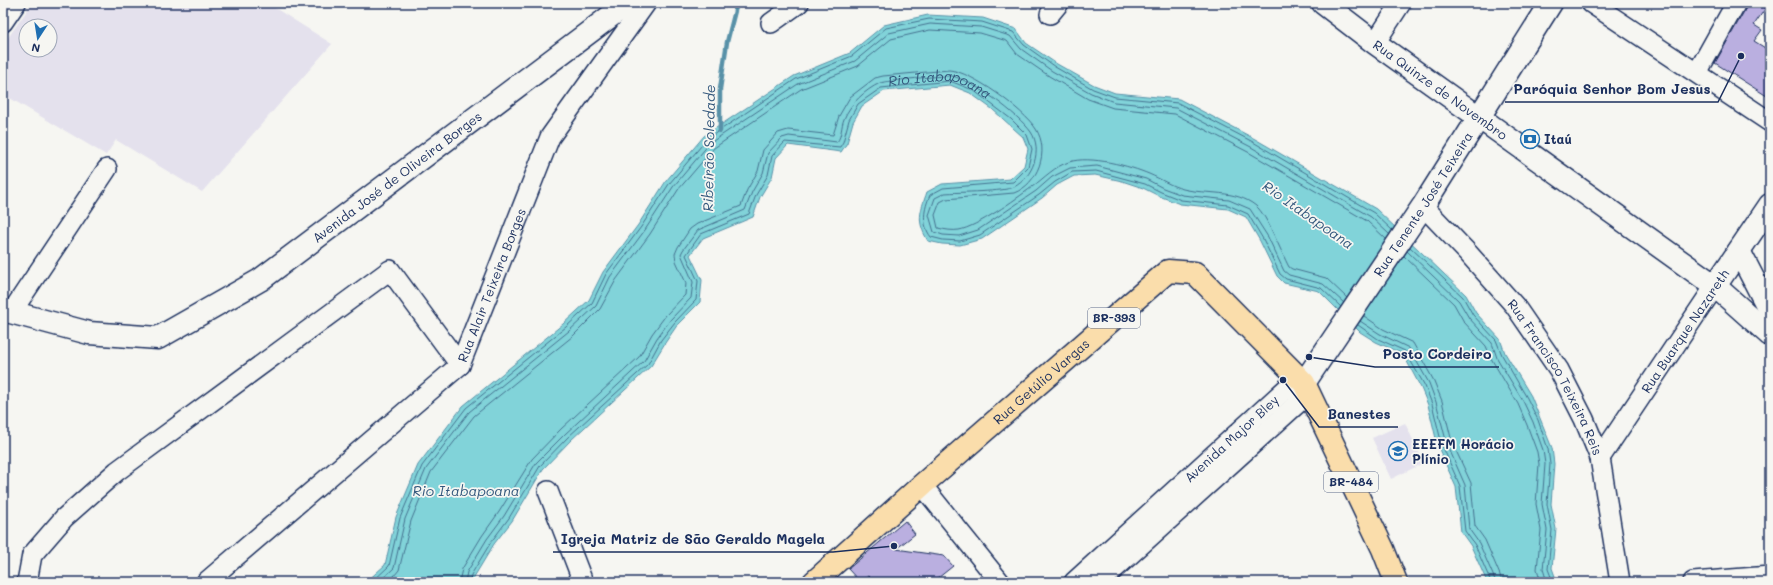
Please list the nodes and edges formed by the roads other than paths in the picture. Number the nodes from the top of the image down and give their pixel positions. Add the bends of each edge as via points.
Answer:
1 (628, 3) edge
2 (646, 3) edge
3 (799, 3) edge
4 (1323, 3) edge
5 (1401, 3) edge
6 (1551, 3) edge
7 (1590, 3) edge
8 (1736, 3) edge
9 (770, 24) dead end
10 (1375, 43) junction
11 (1696, 73) junction
12 (1480, 116) junction
13 (1770, 122) edge
14 (107, 170) dead end
15 (1770, 205) edge
16 (1423, 206) junction
17 (1739, 251) junction
18 (1715, 286) junction
19 (7, 311) edge
20 (1770, 311) edge
21 (1770, 335) edge
22 (460, 365) junction
23 (1304, 383) junction
24 (1600, 458) junction
25 (922, 484) junction
26 (548, 491) dead end
27 (1770, 576) edge
28 (26, 582) edge
29 (206, 582) edge
30 (583, 582) edge
31 (814, 582) edge
32 (1000, 582) edge
33 (1074, 582) edge
34 (1100, 582) edge
35 (1396, 582) edge
36 (1620, 582) edge
37 (1693, 582) edge

1 - 19 main road, Avenida José de Oliveira Borges via 260,280 158,338 89,333
2 - 22 street, Rua Alair Teixeira Borges via 550,137
3 - 9 street
4 - 10 main road, Rua Quinze de Novembro
5 - 10 street
6 - 12 main road, Rua Tenente José Teixeira
7 - 11 street
8 - 11 street
10 - 12 main road, Rua Quinze de Novembro
11 - 13 street
12 - 16 main road, Rua Tenente José Teixeira
12 - 18 main road, Rua Quinze de Novembro
14 - 19 street
15 - 17 main road, Rua Buarque Nazareth
16 - 23 main road, Rua Tenente José Teixeira
16 - 24 street, Rua Francisco Teixeira Reis via 1515,306 1559,370
17 - 18 main road, Rua Buarque Nazareth
17 - 20 main road
18 - 21 main road, Rua Quinze de Novembro
18 - 24 street, Rua Buarque Nazareth
22 - 28 street via 390,270 117,471 64,518 32,555
22 - 29 street, Rua Alair Teixeira Borges
23 - 25 main road, Rua Getúlio Vargas / BR-393 via 1195,273 1168,271
23 - 33 street, Avenida Major Bley via 1287,388
23 - 34 street, Avenida Major Bley via 1297,404
23 - 35 main road, BR-484 via 1383,549
24 - 36 street, Rua Francisco Teixeira Reis
25 - 31 main road, Rua Getúlio Vargas / BR-393
25 - 32 street
26 - 30 street
27 - 37 street

